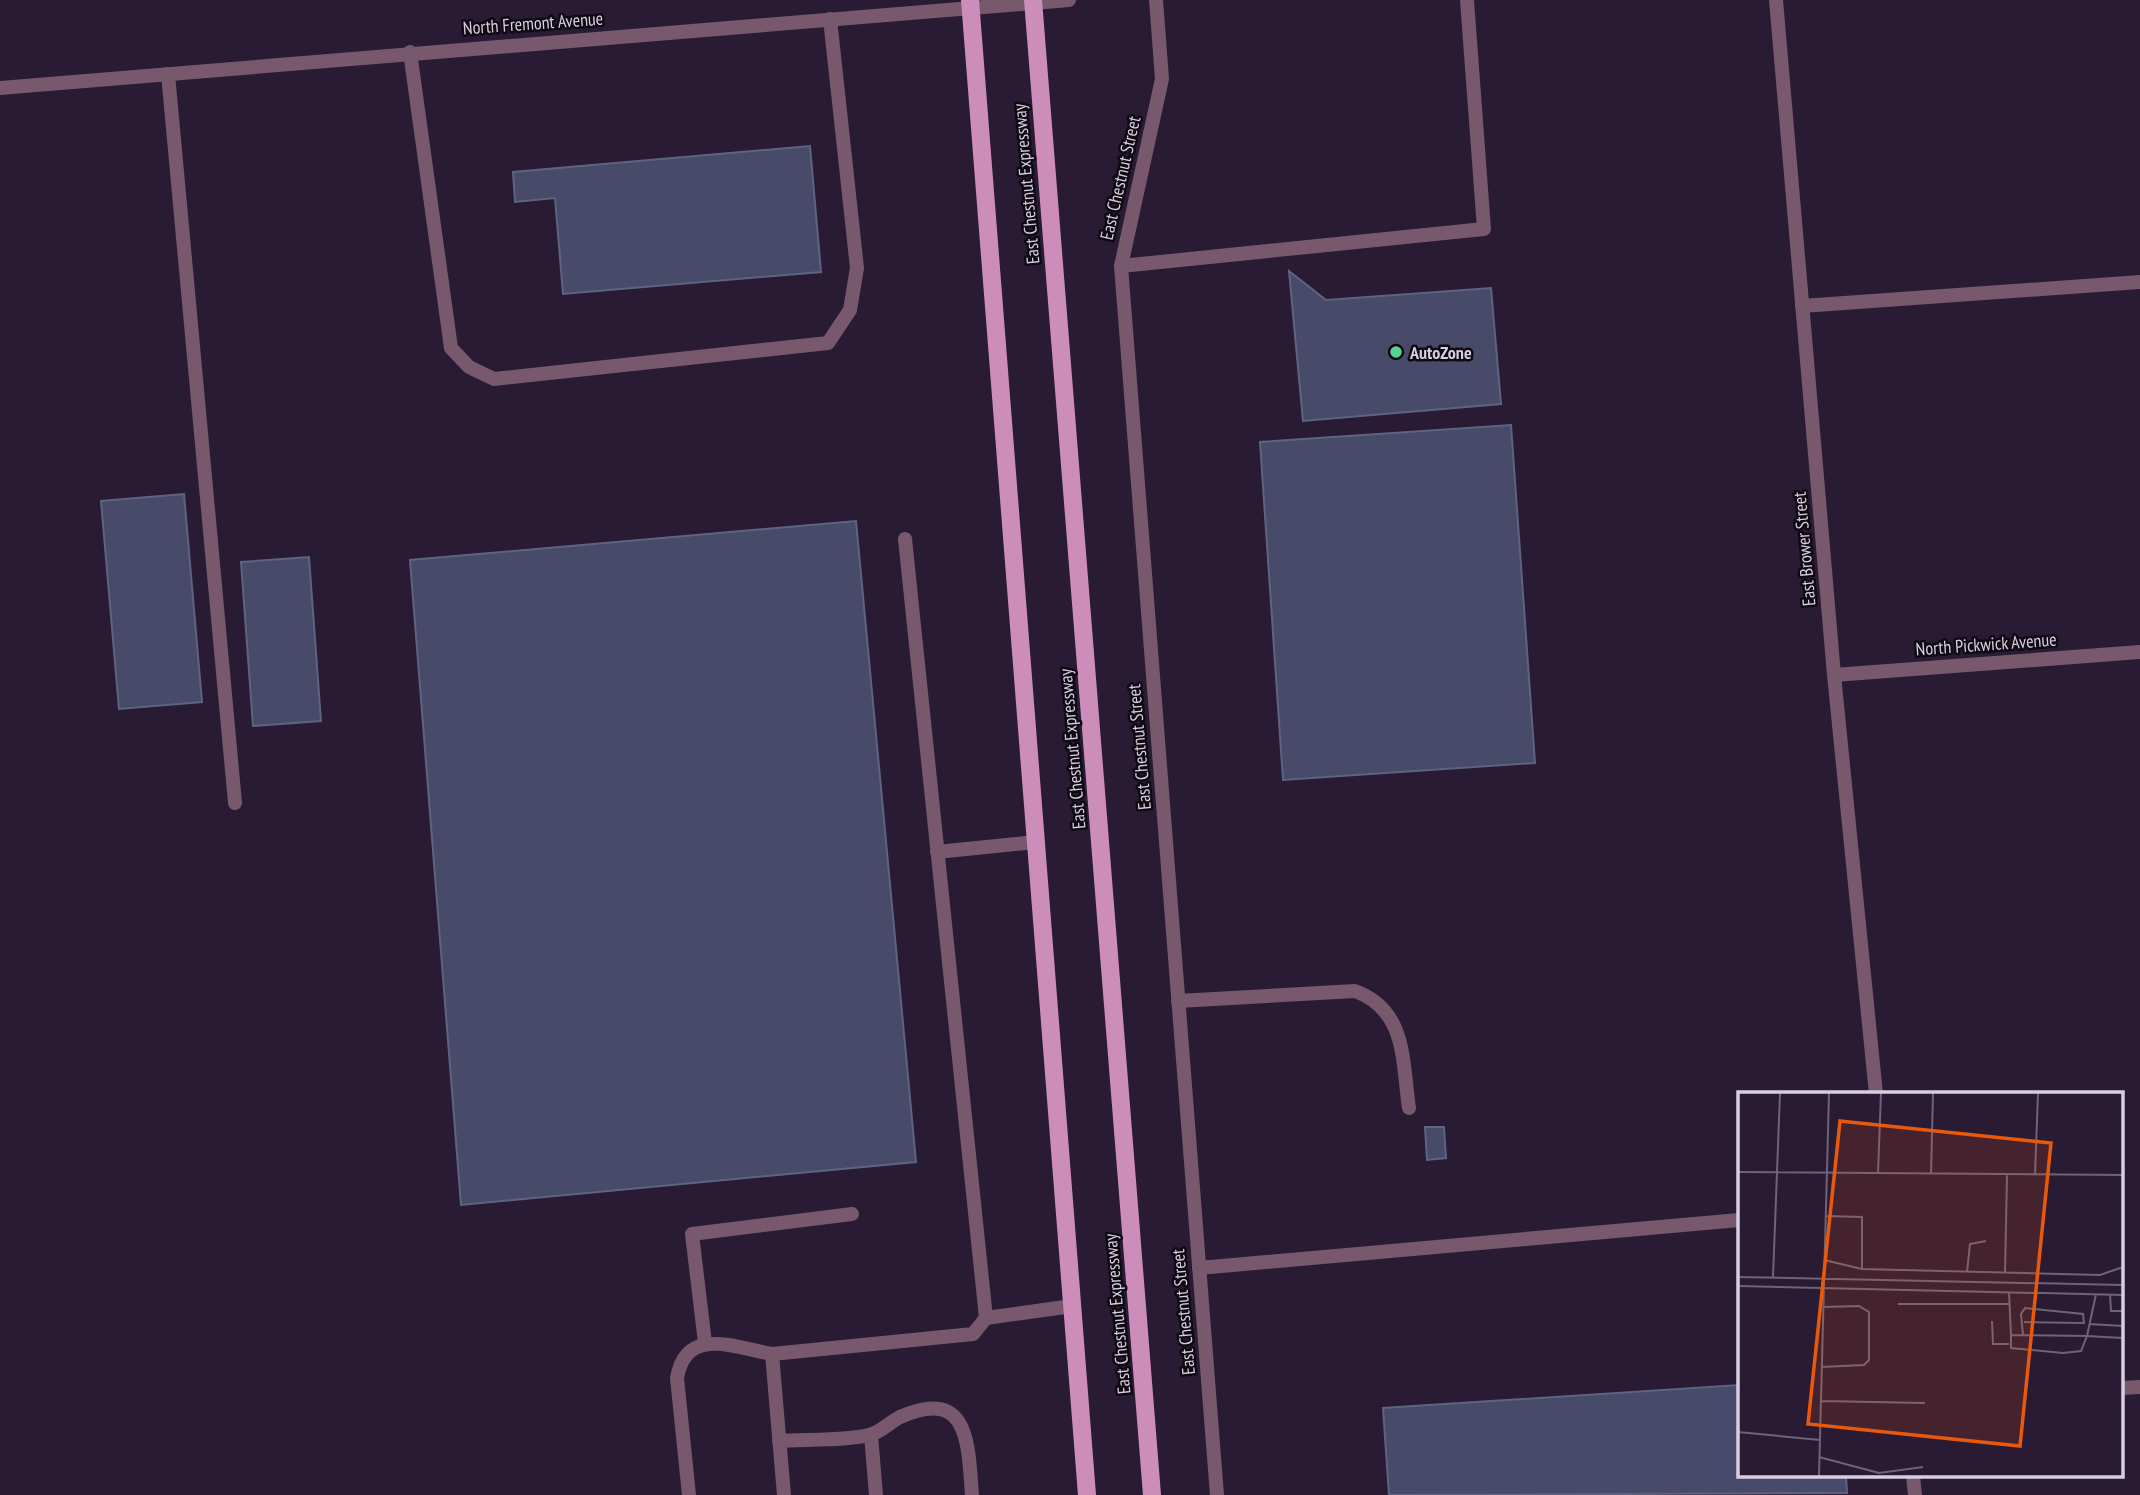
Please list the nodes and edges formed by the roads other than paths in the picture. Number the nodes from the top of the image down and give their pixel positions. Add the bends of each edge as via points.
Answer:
1 (1069, 0) edge
2 (1156, 0) edge
3 (1467, 0) edge
4 (1776, 0) edge
5 (1033, 1) edge
6 (970, 4) edge
7 (830, 19) junction
8 (410, 52) junction
9 (167, 74) junction
10 (0, 88) edge
11 (1121, 266) junction
12 (2140, 282) edge
13 (1802, 306) junction
14 (905, 539) dead end
15 (2140, 652) edge
16 (1834, 675) junction
17 (235, 803) dead end
18 (1036, 842) junction
19 (937, 852) junction
20 (1178, 1001) junction
21 (1875, 1092) edge
22 (1409, 1108) dead end
23 (852, 1214) dead end
24 (1738, 1220) edge
25 (1199, 1268) junction
26 (1072, 1306) junction
27 (986, 1318) junction
28 (705, 1343) junction
29 (772, 1354) junction
30 (2140, 1387) edge
31 (2122, 1388) edge
32 (871, 1435) junction
33 (779, 1441) junction
34 (689, 1495) edge
35 (784, 1495) edge
36 (876, 1495) edge
37 (972, 1495) edge
38 (1087, 1495) edge
39 (1152, 1495) edge
40 (1217, 1495) edge

1 - 5 street, North Fremont Avenue
2 - 11 street, East Chestnut Street via 1162,79
3 - 11 street via 1484,229
4 - 13 street, East Brower Street
5 - 6 street, North Fremont Avenue
5 - 39 main road, East Chestnut Expressway
6 - 7 street, North Fremont Avenue
6 - 18 main road
7 - 8 street, North Fremont Avenue
7 - 8 street via 857,268 850,310 828,344 494,379 469,367 451,348
8 - 9 street, North Fremont Avenue
9 - 10 street, North Fremont Avenue
9 - 17 street
11 - 20 street, East Chestnut Street
12 - 13 street
13 - 16 street, East Brower Street
14 - 19 street
15 - 16 street, North Pickwick Avenue
16 - 21 street, East Brower Street
18 - 19 street
18 - 26 main road
19 - 27 street
20 - 22 street via 1355,991 1374,998 1390,1014 1398,1033
20 - 25 street, East Chestnut Street
23 - 28 street via 692,1234
24 - 25 street
25 - 40 street, East Chestnut Street
26 - 27 street
26 - 38 main road
27 - 29 street via 973,1334
28 - 29 street
28 - 34 street via 688,1350 677,1378
29 - 33 street
30 - 31 street
32 - 33 street
32 - 36 street
32 - 37 street via 922,1410 943,1409 958,1416 965,1432
33 - 35 street

